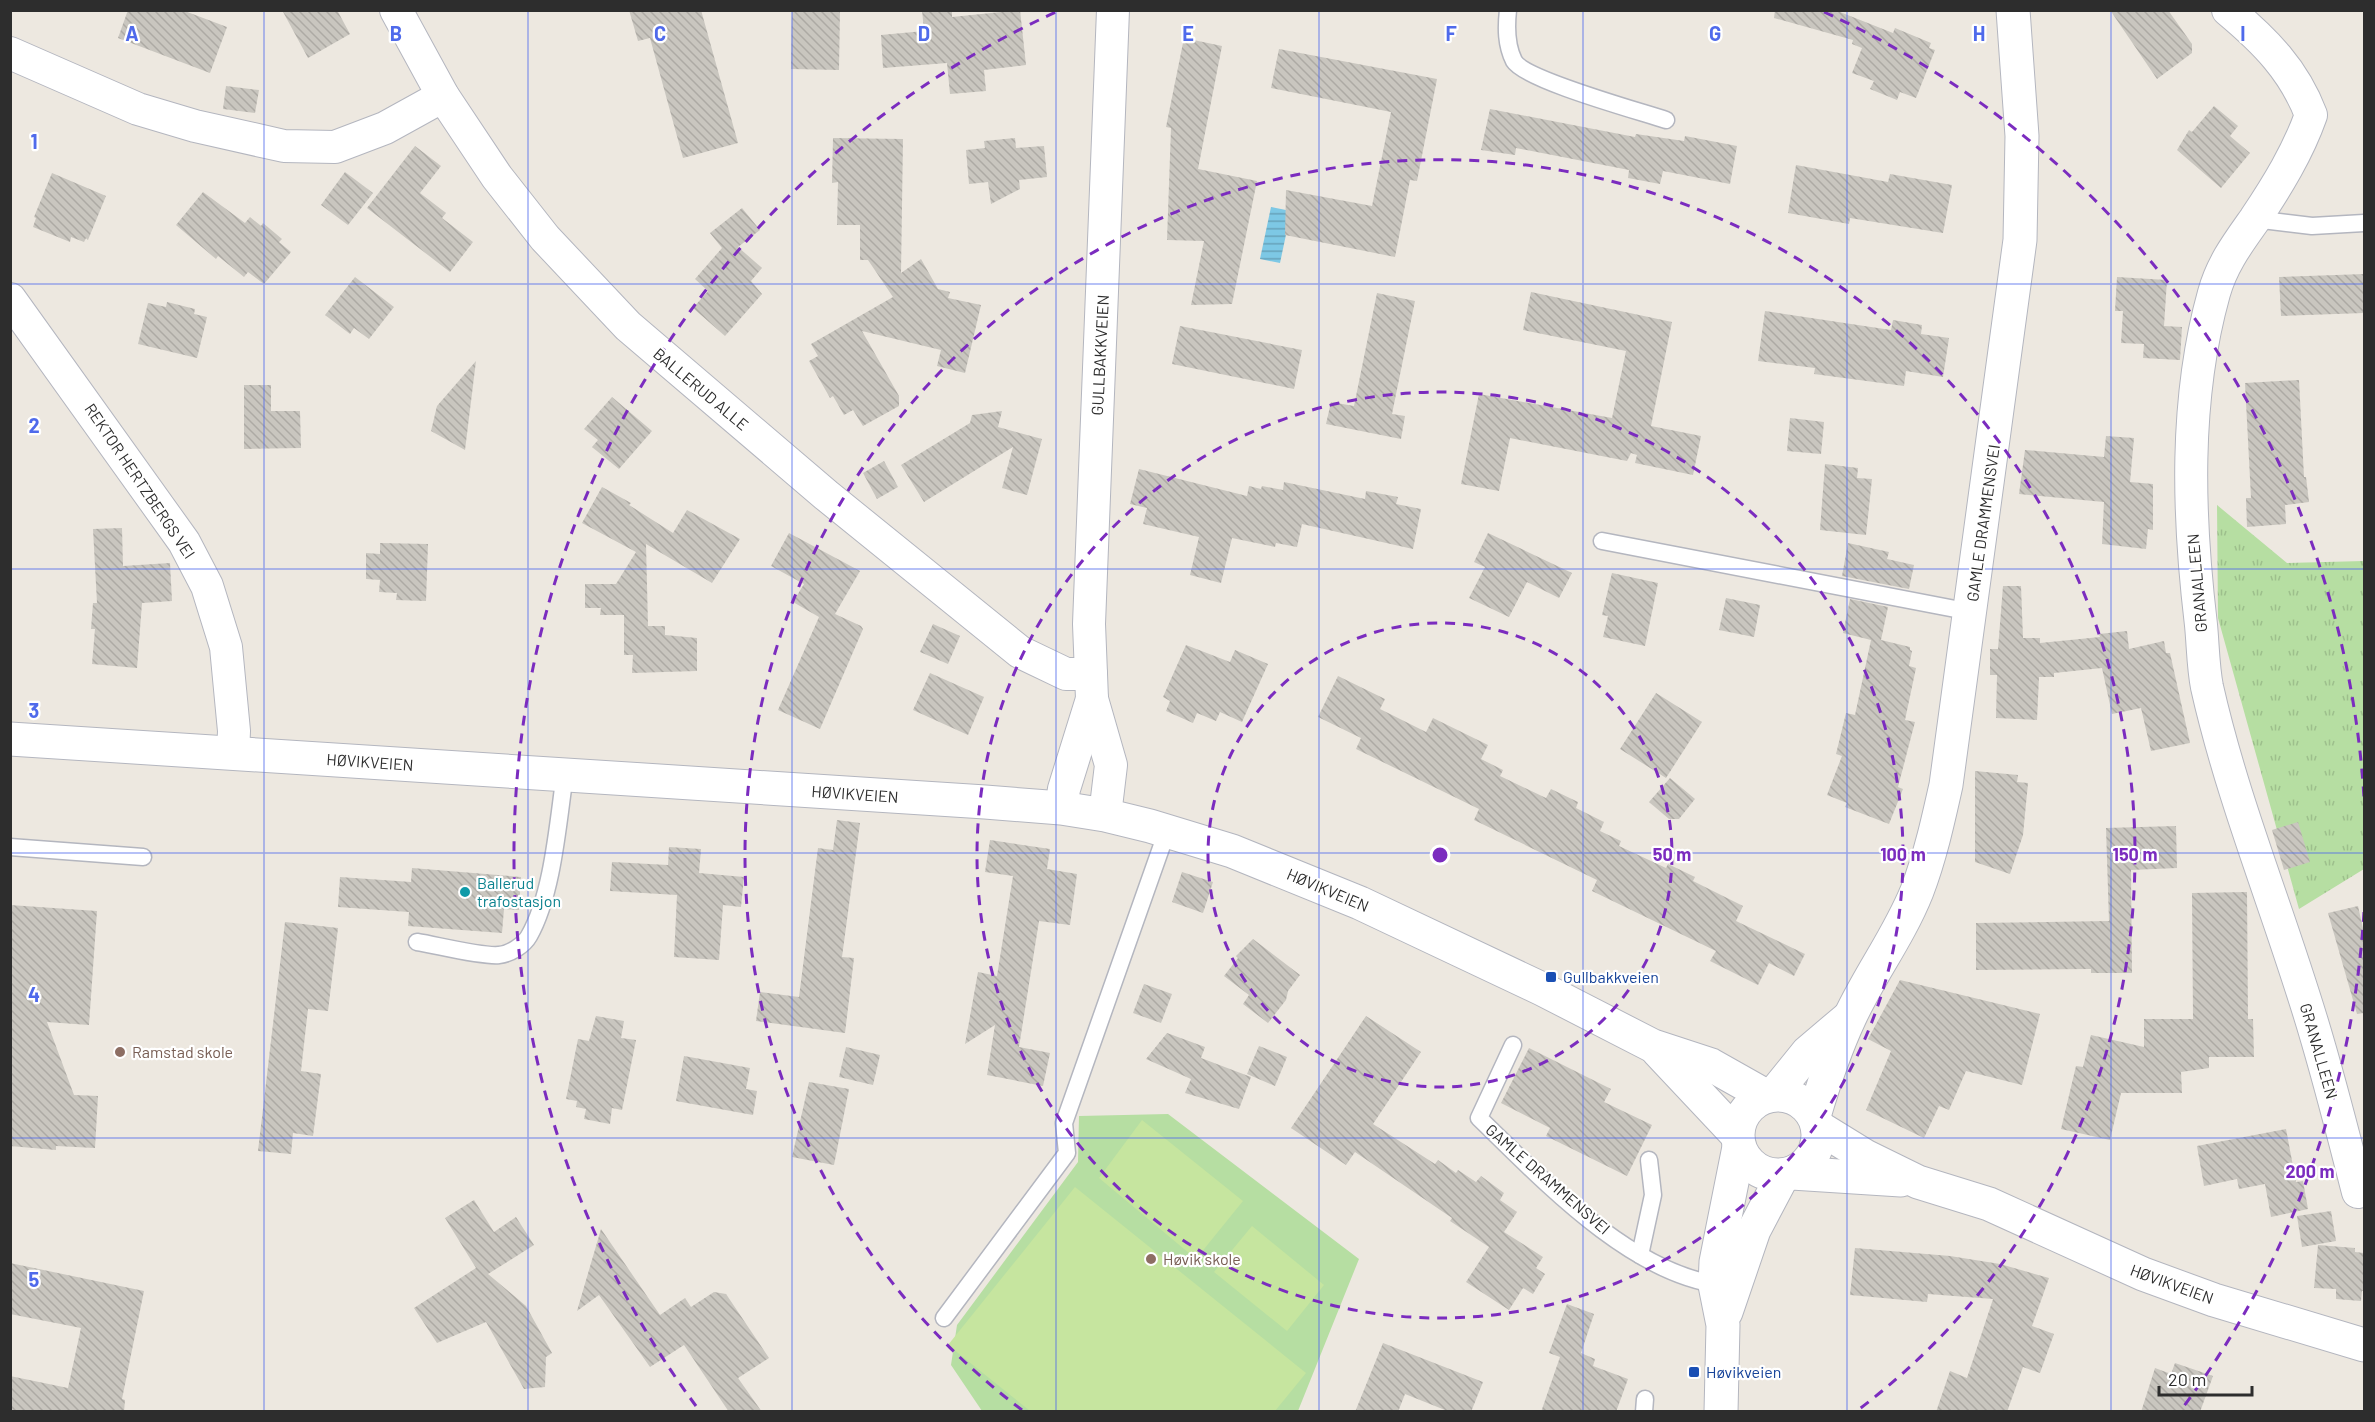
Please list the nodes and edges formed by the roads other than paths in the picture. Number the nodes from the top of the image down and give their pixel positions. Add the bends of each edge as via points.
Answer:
1 (396, 10) edge
2 (1113, 10) edge
3 (1508, 10) edge
4 (2013, 10) edge
5 (2228, 10) edge
6 (10, 53) edge
7 (443, 96) junction
8 (1665, 120) dead end
9 (2254, 219) junction
10 (2364, 223) edge
11 (10, 299) edge
12 (1602, 541) dead end
13 (1971, 612) junction
14 (1092, 687) junction
15 (10, 739) edge
16 (233, 753) junction
17 (565, 774) junction
18 (1061, 808) junction
19 (1105, 815) junction
20 (1167, 831) junction
21 (10, 847) edge
22 (143, 857) dead end
23 (417, 942) dead end
24 (1850, 1016) junction
25 (1514, 1045) dead end
26 (1653, 1046) junction
27 (1770, 1095) junction
28 (1816, 1122) junction
29 (1738, 1141) junction
30 (1649, 1160) dead end
31 (1788, 1174) junction
32 (1918, 1182) junction
33 (2358, 1192) dead end
34 (1640, 1255) junction
35 (1724, 1286) junction
36 (944, 1318) dead end
37 (2364, 1346) edge
38 (1721, 1412) edge

1 - 7 street, BALLERUD ALLE
2 - 14 street, GULLBAKKVEIEN via 1089,624
3 - 8 lane via 1506,35 1515,63 1539,78
4 - 13 main road, GAMLE DRAMMENSVEI via 2022,136 2020,240
5 - 9 street, GRANALLEEN via 2276,54 2301,87 2311,115 2300,147
6 - 7 street via 138,109 284,146 335,147 384,128
7 - 14 street, BALLERUD ALLE via 497,177 545,238 628,326 834,502 1020,652
9 - 10 lane via 2312,226
9 - 33 street, GRANALLEEN via 2230,252 2215,289 2202,340 2193,432 2193,563 2207,684 2241,805 2317,1039
11 - 16 street, REKTOR HERTZBERGS VEI via 166,515 207,586 226,647
12 - 13 lane
13 - 24 main road, GAMLE DRAMMENSVEI via 1955,730 1933,840 1917,892
14 - 18 street, GULLBAKKVEIEN
14 - 19 street, GULLBAKKVEIEN via 1111,765
15 - 16 main road, HØVIKVEIEN
16 - 17 main road, HØVIKVEIEN
17 - 18 main road, HØVIKVEIEN
17 - 23 lane via 554,853 528,938 516,949 499,955
18 - 19 main road, HØVIKVEIEN
19 - 20 main road, HØVIKVEIEN
20 - 26 main road, HØVIKVEIEN via 1232,851 1360,903
20 - 36 lane via 1064,1123 1067,1153
21 - 22 lane
24 - 27 main road, GAMLE DRAMMENSVEI via 1808,1052
24 - 28 main road, GAMLE DRAMMENSVEI via 1828,1068
25 - 34 lane, GAMLE DRAMMENSVEI via 1479,1118 1577,1209
26 - 27 main road, HØVIKVEIEN via 1711,1065
26 - 29 main road, HØVIKVEIEN
27 - 28 main road via 1804,1103
27 - 29 main road via 1745,1111
28 - 31 main road via 1818,1141 1814,1154 1805,1166
28 - 32 main road, HØVIKVEIEN via 1865,1156
29 - 31 main road via 1746,1160 1756,1170 1769,1175
29 - 35 main road via 1716,1262
30 - 34 lane via 1653,1195
31 - 32 main road, HØVIKVEIEN
31 - 35 main road
32 - 37 main road, HØVIKVEIEN via 1989,1204 2143,1274
34 - 35 lane, GAMLE DRAMMENSVEI via 1663,1269
35 - 38 main road

